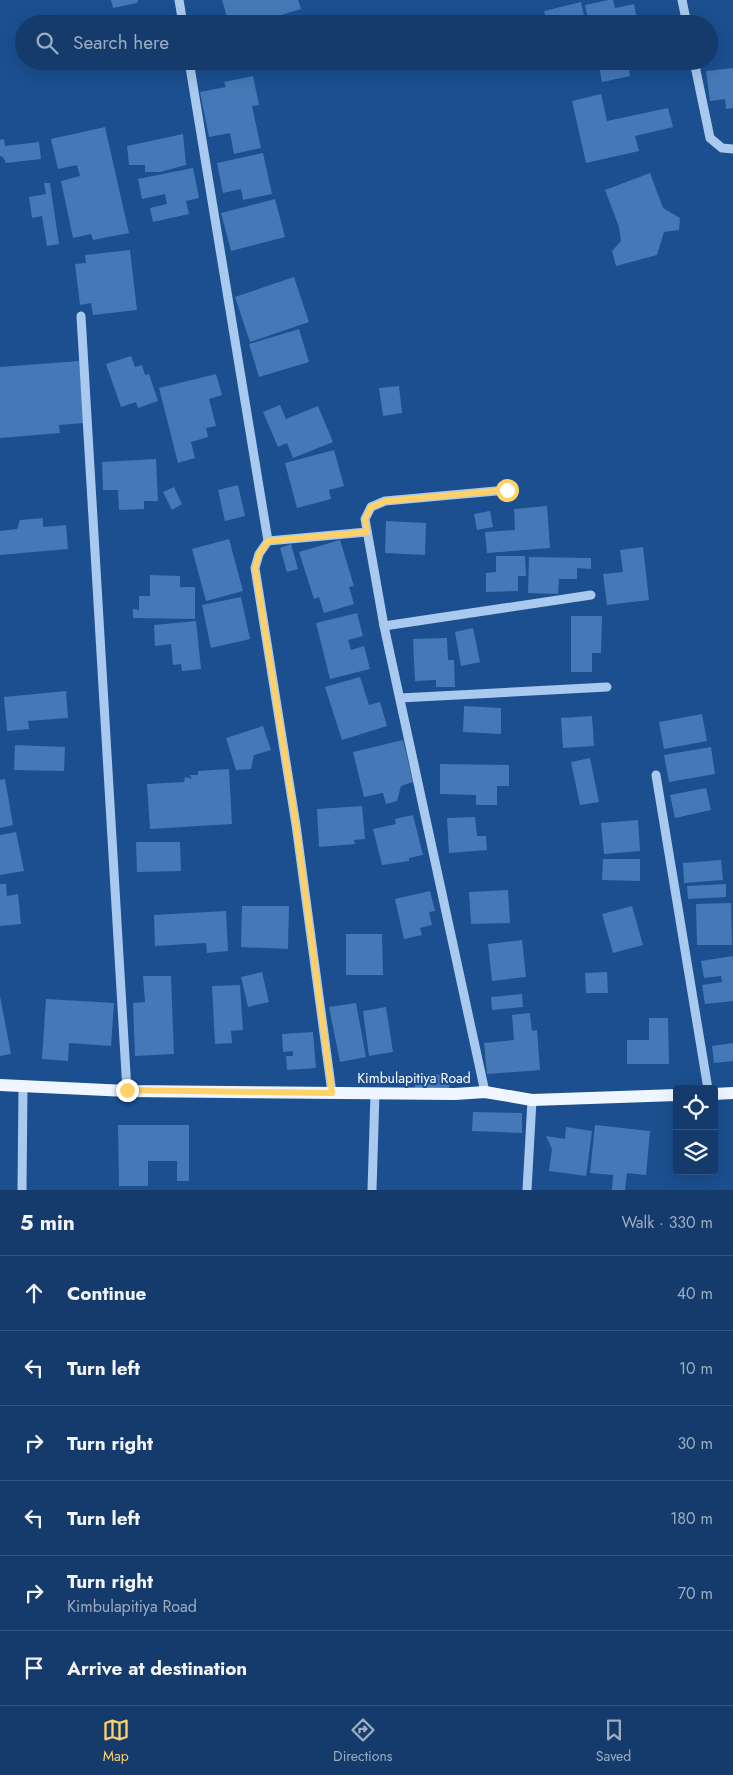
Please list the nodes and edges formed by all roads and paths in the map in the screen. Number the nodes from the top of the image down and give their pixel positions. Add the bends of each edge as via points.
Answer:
1 (179, 0) edge
2 (682, 0) edge
3 (182, 15) edge
4 (685, 15) edge
5 (190, 70) edge
6 (696, 70) edge
7 (733, 149) edge
8 (81, 316) dead end
9 (507, 490) dead end
10 (367, 532) junction
11 (268, 541) junction
12 (591, 595) dead end
13 (384, 626) junction
14 (607, 687) dead end
15 (400, 698) junction
16 (656, 775) dead end
17 (0, 1085) edge
18 (707, 1085) edge
19 (23, 1086) junction
20 (127, 1090) junction
21 (375, 1092) junction
22 (485, 1092) junction
23 (332, 1093) junction
24 (733, 1093) edge
25 (718, 1094) edge
26 (673, 1096) edge
27 (532, 1100) junction
28 (22, 1190) edge
29 (372, 1190) edge
30 (528, 1190) edge

1 - 3 street
2 - 4 street
5 - 11 street
6 - 7 street via 710,138 722,148
8 - 20 street
9 - 10 street via 386,501 371,507 365,519
10 - 11 street
10 - 13 street
11 - 23 street via 255,568 296,825
12 - 13 street
13 - 15 street
14 - 15 street
15 - 22 street
16 - 18 street
17 - 19 main road, Kimbulapitiya Road
19 - 20 main road, Kimbulapitiya Road
19 - 28 street
20 - 23 main road, Kimbulapitiya Road
21 - 22 main road, Kimbulapitiya Road
21 - 23 main road, Kimbulapitiya Road
21 - 29 street
22 - 27 main road, Kimbulapitiya Road
24 - 25 main road
26 - 27 main road, Kimbulapitiya Road
27 - 30 street

